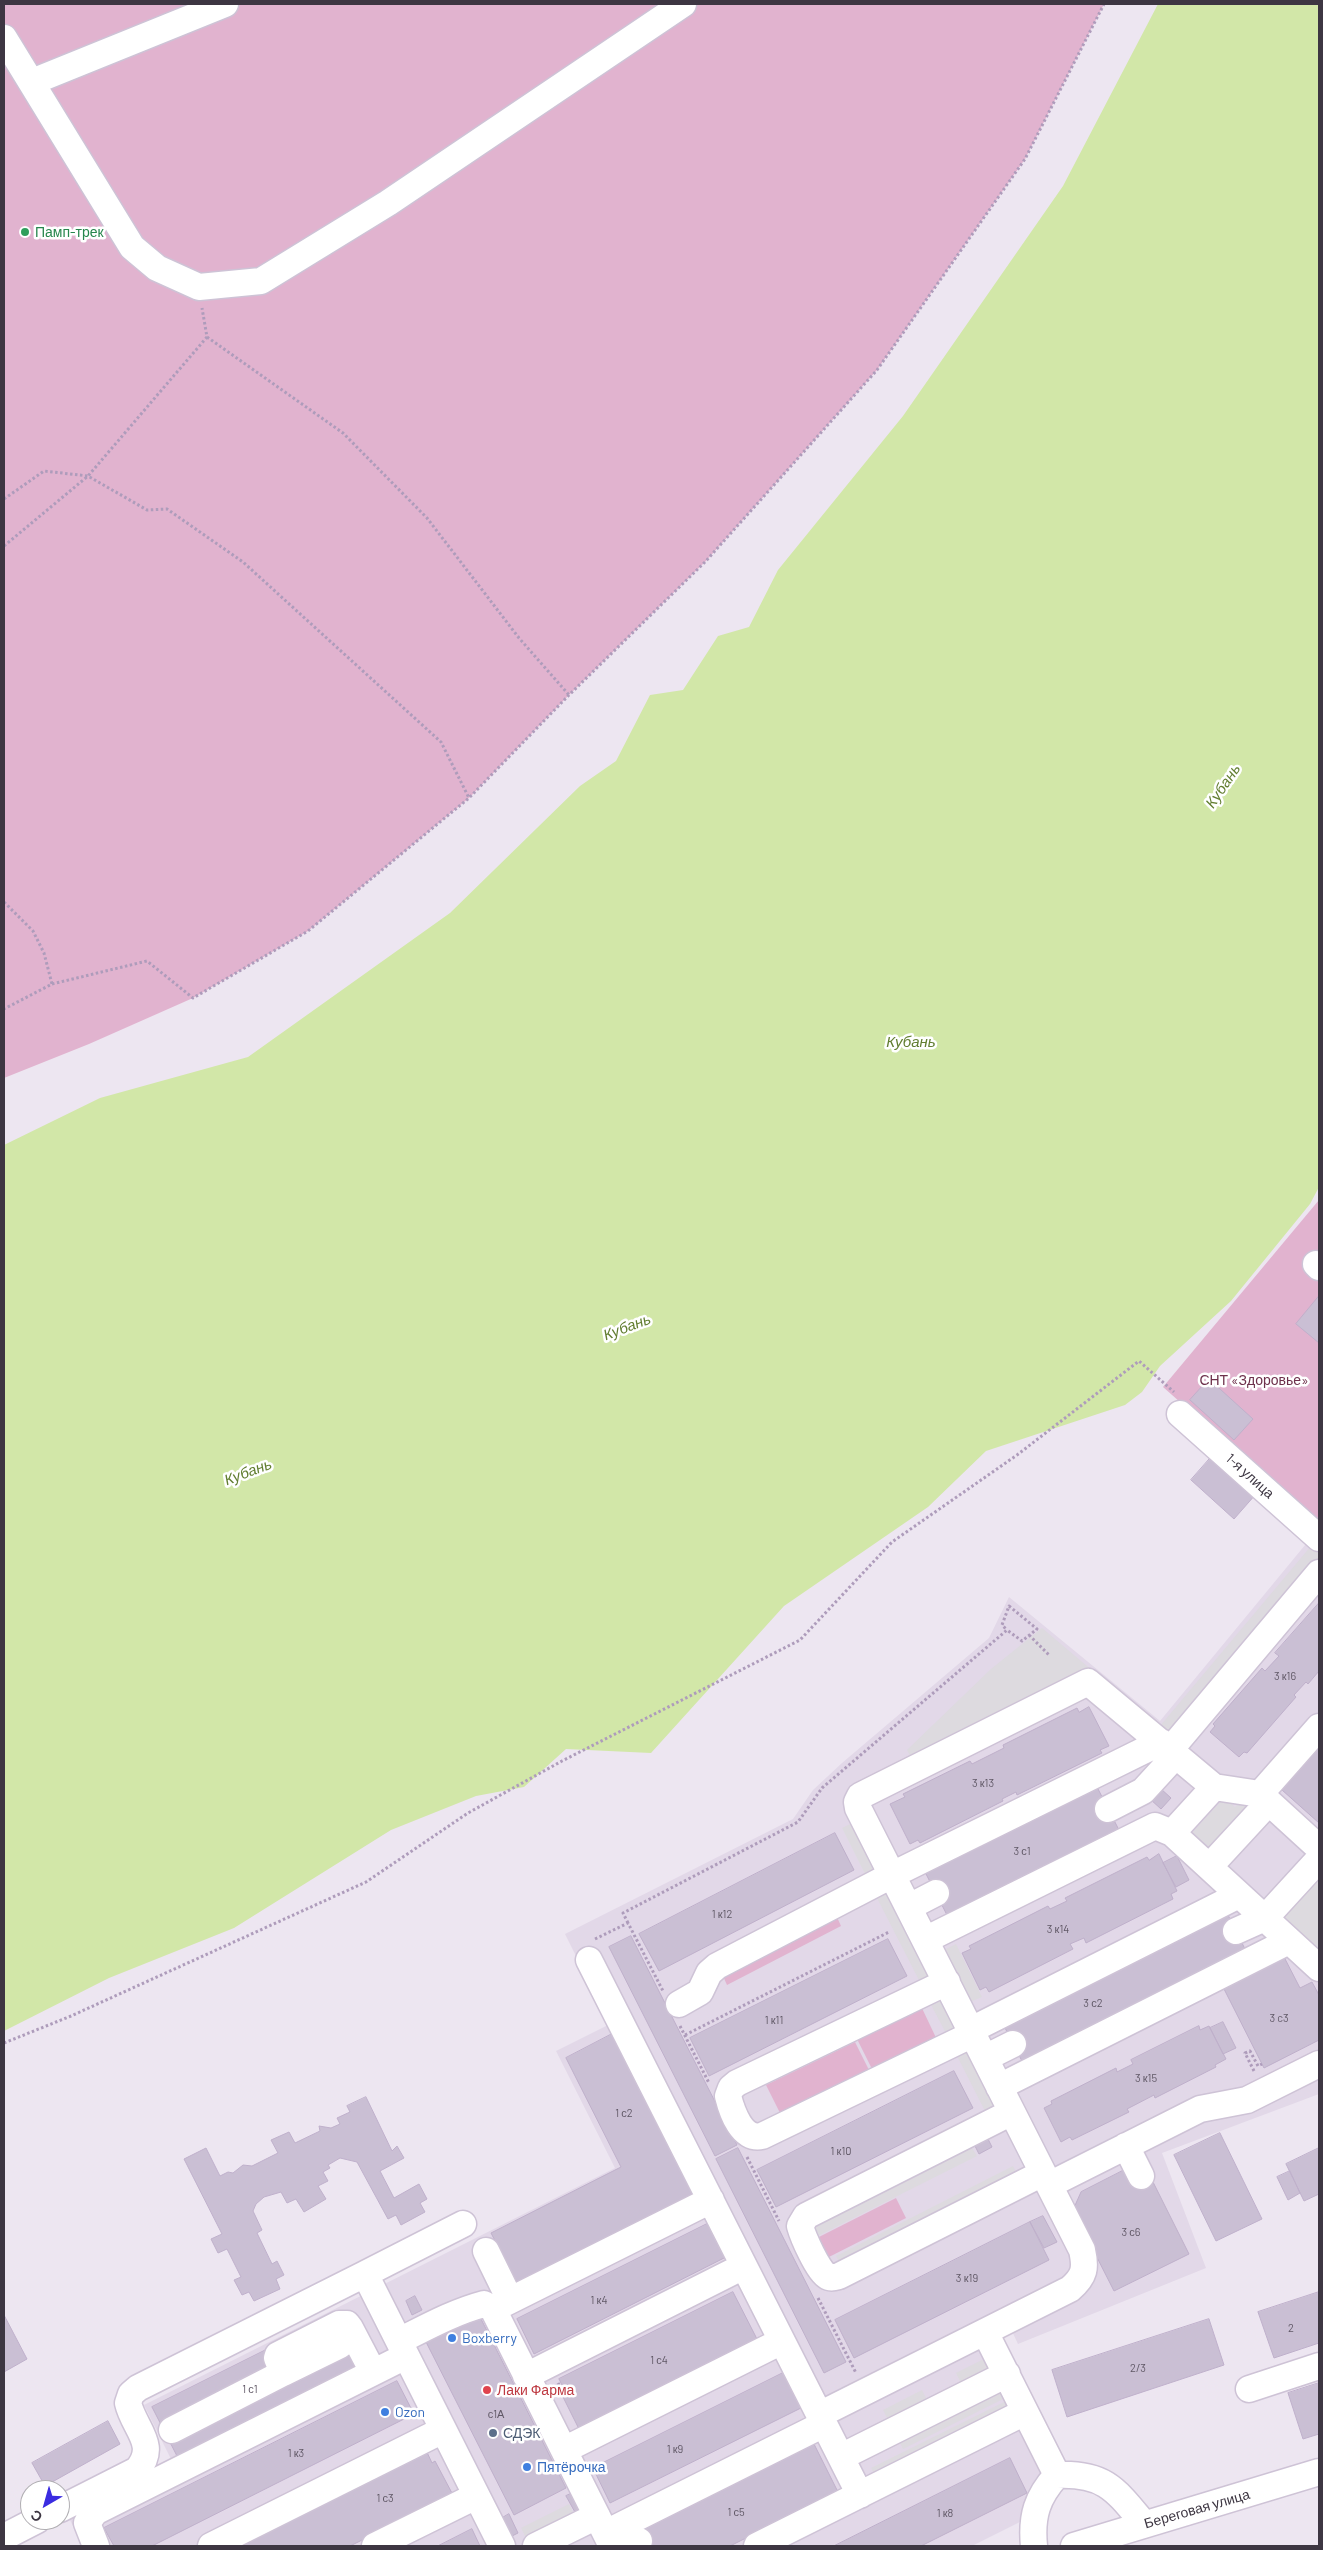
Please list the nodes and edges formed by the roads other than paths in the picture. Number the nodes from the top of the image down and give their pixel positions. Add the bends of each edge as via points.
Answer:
1 (225, 4) edge
2 (683, 4) edge
3 (4, 38) edge
4 (32, 82) junction
5 (1178, 1404) road end
6 (1319, 1538) edge
7 (1319, 1573) edge
8 (1319, 1727) edge
9 (1169, 1749) junction
10 (1214, 1787) junction
11 (1265, 1798) junction
12 (1108, 1809) dead end
13 (1172, 1834) junction
14 (1319, 1848) edge
15 (1319, 1859) edge
16 (1209, 1867) junction
17 (892, 1875) junction
18 (936, 1893) dead end
19 (1239, 1894) junction
20 (909, 1907) junction
21 (1265, 1918) junction
22 (1236, 1931) dead end
23 (925, 1940) junction
24 (1289, 1941) junction
25 (589, 1960) dead end
26 (1319, 1968) edge
27 (947, 1982) junction
28 (679, 2004) dead end
29 (972, 2032) junction
30 (1013, 2044) dead end
31 (985, 2058) junction
32 (1319, 2064) edge
33 (999, 2087) junction
34 (1012, 2112) junction
35 (1126, 2146) junction
36 (1141, 2176) dead end
37 (1046, 2179) junction
38 (710, 2200) junction
39 (463, 2224) dead end
40 (744, 2266) junction
41 (365, 2274) junction
42 (500, 2277) junction
43 (985, 2332) junction
44 (782, 2341) junction
45 (340, 2345) dead end
46 (402, 2348) junction
47 (1319, 2366) edge
48 (284, 2374) junction
49 (1007, 2374) junction
50 (357, 2375) junction
51 (526, 2376) junction
52 (1250, 2389) dead end
53 (1026, 2412) junction
54 (822, 2419) junction
55 (172, 2430) dead end
56 (443, 2430) junction
57 (564, 2450) junction
58 (841, 2457) junction
59 (1319, 2472) edge
60 (1057, 2475) junction
61 (860, 2495) junction
62 (476, 2496) junction
63 (70, 2504) edge
64 (1144, 2524) junction
65 (20, 2529) edge
66 (605, 2532) edge
67 (4, 2537) edge
68 (543, 2545) edge
69 (96, 2546) edge
70 (211, 2546) edge
71 (375, 2546) edge
72 (502, 2546) edge
73 (757, 2546) edge
74 (1034, 2546) edge
75 (1074, 2546) edge

1 - 4 street
2 - 4 street via 388,203 261,281 198,287 157,268 132,247
3 - 4 street
5 - 6 street, 1-я улица
7 - 9 street
8 - 11 street
9 - 10 street
9 - 12 street via 1144,1791
9 - 17 street
9 - 17 street via 1088,1682 860,1796 858,1808
10 - 11 street
10 - 13 street
11 - 14 street via 1295,1814
11 - 16 street
13 - 16 street
13 - 23 street via 1155,1826 1146,1829
15 - 21 street
16 - 19 street
17 - 20 street
17 - 28 street via 717,1966 709,1972 700,1992
18 - 20 street
19 - 21 street
19 - 29 street
20 - 23 street
21 - 22 street
21 - 24 street
23 - 27 street
24 - 26 street
24 - 33 street
25 - 38 street
27 - 29 street
27 - 29 street via 737,2083 728,2096 742,2129 749,2136 762,2136
29 - 31 street
30 - 31 street
31 - 33 street
32 - 35 street via 1265,2066 1247,2100 1200,2110
33 - 34 street
34 - 37 street
34 - 37 street via 806,2216 800,2226 810,2249 825,2276 839,2276
35 - 36 street
35 - 37 street
37 - 43 street via 1082,2250 1086,2267 1081,2279 1070,2289
38 - 40 street
38 - 42 street
39 - 41 street
40 - 44 street
40 - 51 street
41 - 46 street
41 - 63 street via 138,2388 128,2403 146,2444 144,2462 137,2470
42 - 46 street via 484,2304 460,2310
42 - 51 street
43 - 49 street
43 - 54 street
44 - 54 street
44 - 57 street via 590,2432
45 - 48 street
46 - 50 street
46 - 56 street
47 - 52 street
48 - 50 street via 277,2358 281,2352 343,2323 350,2328
48 - 55 street
49 - 53 street
49 - 58 street
50 - 69 street via 95,2512 86,2523
51 - 57 street
53 - 60 street
53 - 61 street
54 - 58 street
54 - 66 street
56 - 62 street
56 - 70 street
57 - 66 street
58 - 61 street
59 - 64 street, Береговая улица
60 - 64 street via 1078,2474 1100,2480 1120,2495
60 - 74 street via 1043,2491 1035,2512
61 - 73 street
62 - 71 street via 445,2505
62 - 72 street
64 - 75 street, Береговая улица
65 - 67 street
66 - 68 street

